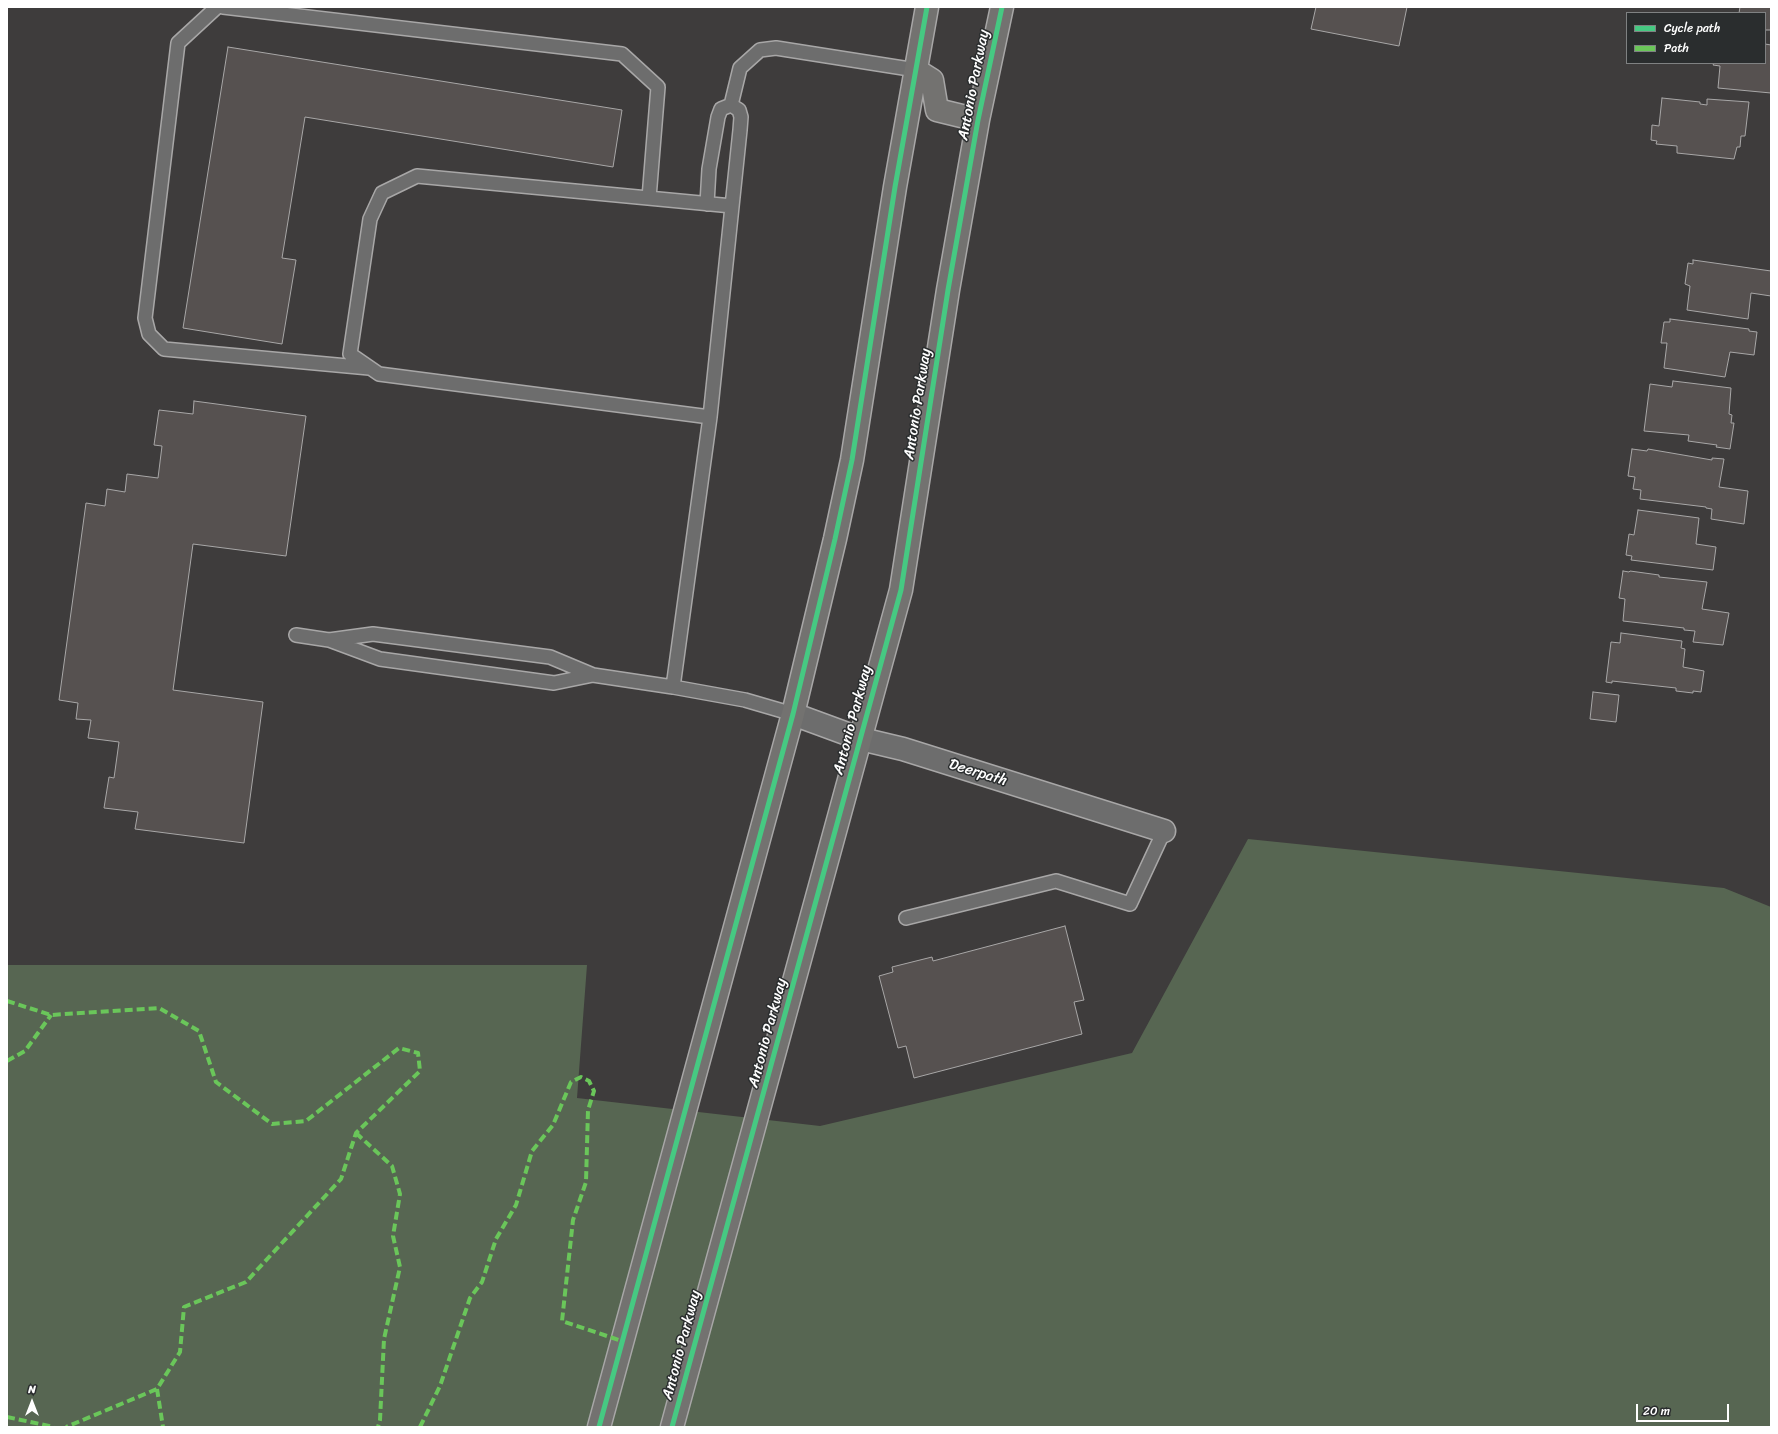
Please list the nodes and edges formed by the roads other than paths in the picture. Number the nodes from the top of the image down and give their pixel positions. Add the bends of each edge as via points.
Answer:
1 (216, 7) edge
2 (223, 7) edge
3 (927, 7) edge
4 (1002, 7) edge
5 (916, 70) junction
6 (731, 105) junction
7 (978, 120) junction
8 (649, 198) junction
9 (707, 204) junction
10 (732, 206) junction
11 (370, 368) junction
12 (710, 417) junction
13 (296, 634) dead end
14 (329, 640) junction
15 (593, 675) junction
16 (673, 687) junction
17 (793, 714) junction
18 (861, 739) junction
19 (1164, 831) joint
20 (906, 918) dead end
21 (599, 1427) edge
22 (672, 1427) edge

1 - 11 lane via 178,43 145,318 149,334 164,349
2 - 8 lane via 622,54 658,87
3 - 5 main road
4 - 7 main road, Antonio Parkway
5 - 6 lane via 776,48 760,50 740,68
5 - 7 main road via 932,80 937,110
5 - 17 main road via 852,460
6 - 9 lane via 721,109 718,117 709,169
6 - 10 lane via 739,110 741,117
7 - 18 main road, Antonio Parkway via 948,290 901,590
8 - 9 lane
8 - 11 lane via 417,176 382,193 370,219 350,354
9 - 10 lane
10 - 12 lane
11 - 12 lane via 379,374
12 - 16 lane
13 - 14 lane
14 - 15 lane via 373,634 550,657
14 - 15 lane via 380,659 554,683
15 - 16 lane
16 - 17 lane via 745,700
17 - 18 street, Deerpath
17 - 21 main road
18 - 19 street, Deerpath via 903,749
18 - 22 main road, Antonio Parkway
19 - 20 lane via 1130,904 1056,881

